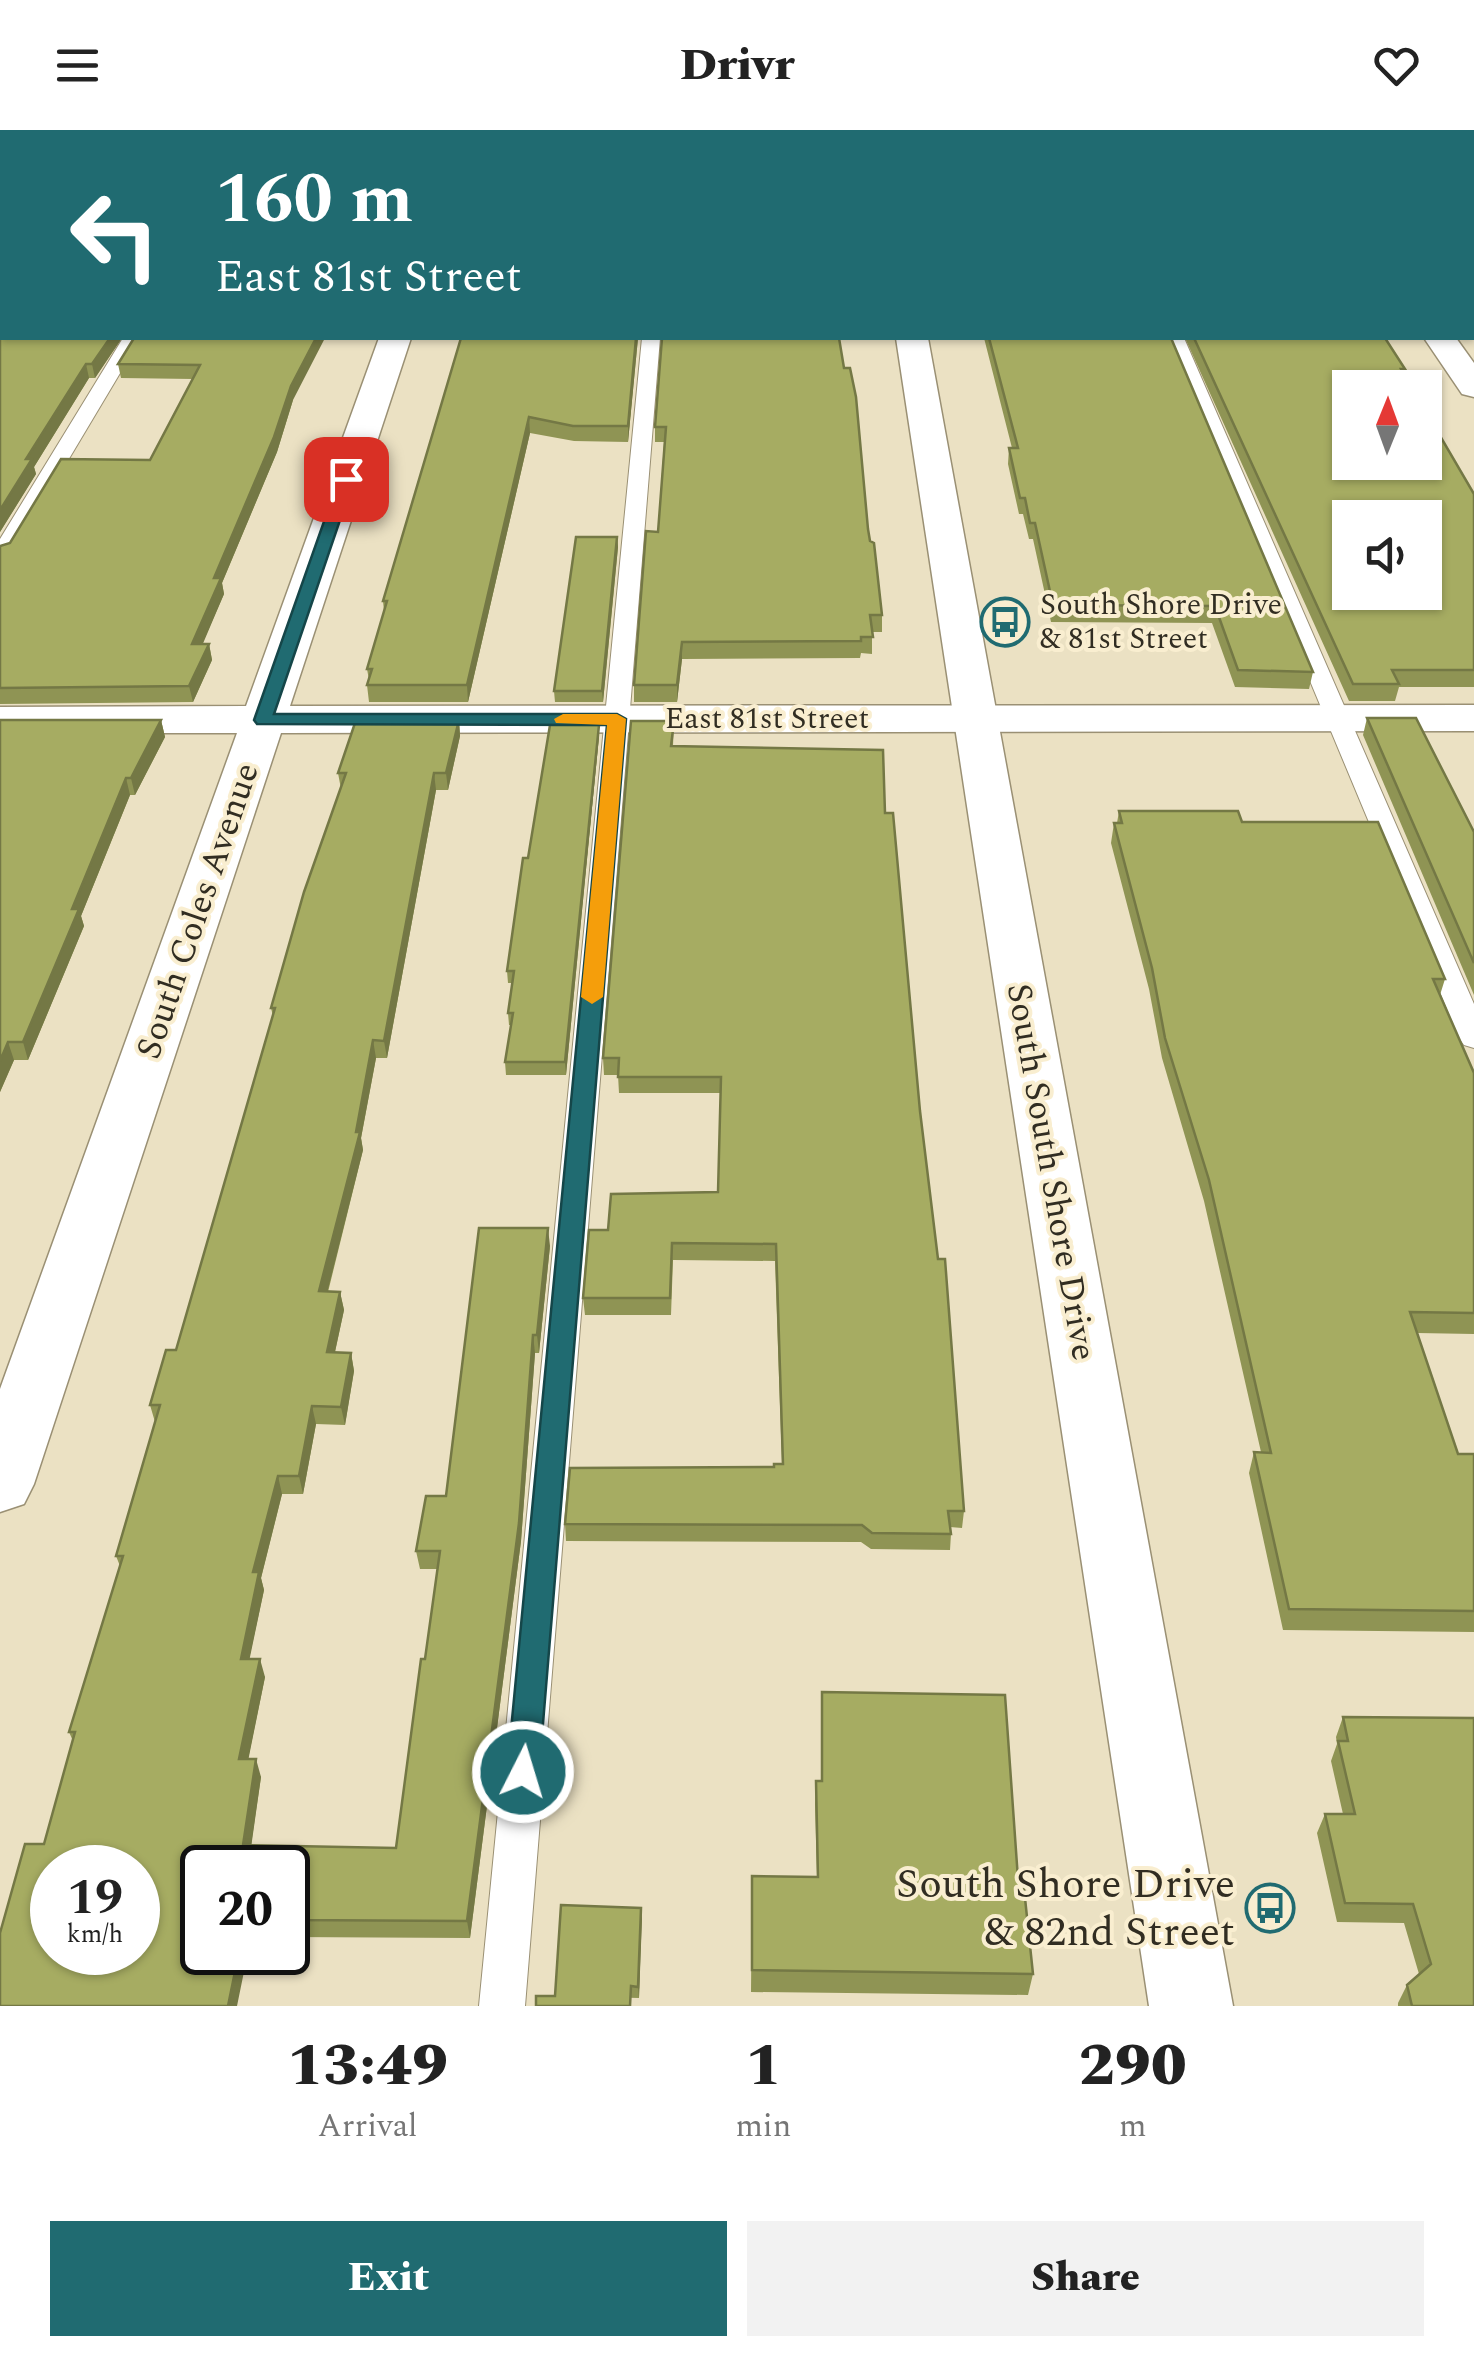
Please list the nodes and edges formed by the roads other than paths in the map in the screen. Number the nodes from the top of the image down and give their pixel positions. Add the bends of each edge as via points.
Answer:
1 (131, 340) edge
2 (394, 340) edge
3 (650, 340) edge
4 (912, 340) edge
5 (1176, 340) edge
6 (1441, 340) edge
7 (1474, 387) edge
8 (0, 556) edge
9 (1338, 718) junction
10 (1474, 718) edge
11 (617, 719) junction
12 (976, 719) junction
13 (0, 720) edge
14 (263, 720) junction
15 (1474, 1038) edge
16 (0, 1484) edge
17 (502, 2006) edge
18 (1191, 2006) edge

1 - 8 lane
2 - 14 street, South Coles Avenue
3 - 11 lane
4 - 12 street, South South Shore Drive
5 - 9 lane
6 - 7 street
9 - 10 street, East 81st Street
9 - 12 street, East 81st Street
9 - 15 lane
11 - 12 street, East 81st Street
11 - 14 street, East 81st Street
11 - 17 lane
12 - 18 street, South South Shore Drive
13 - 14 street, East 81st Street
14 - 16 street, South Coles Avenue

